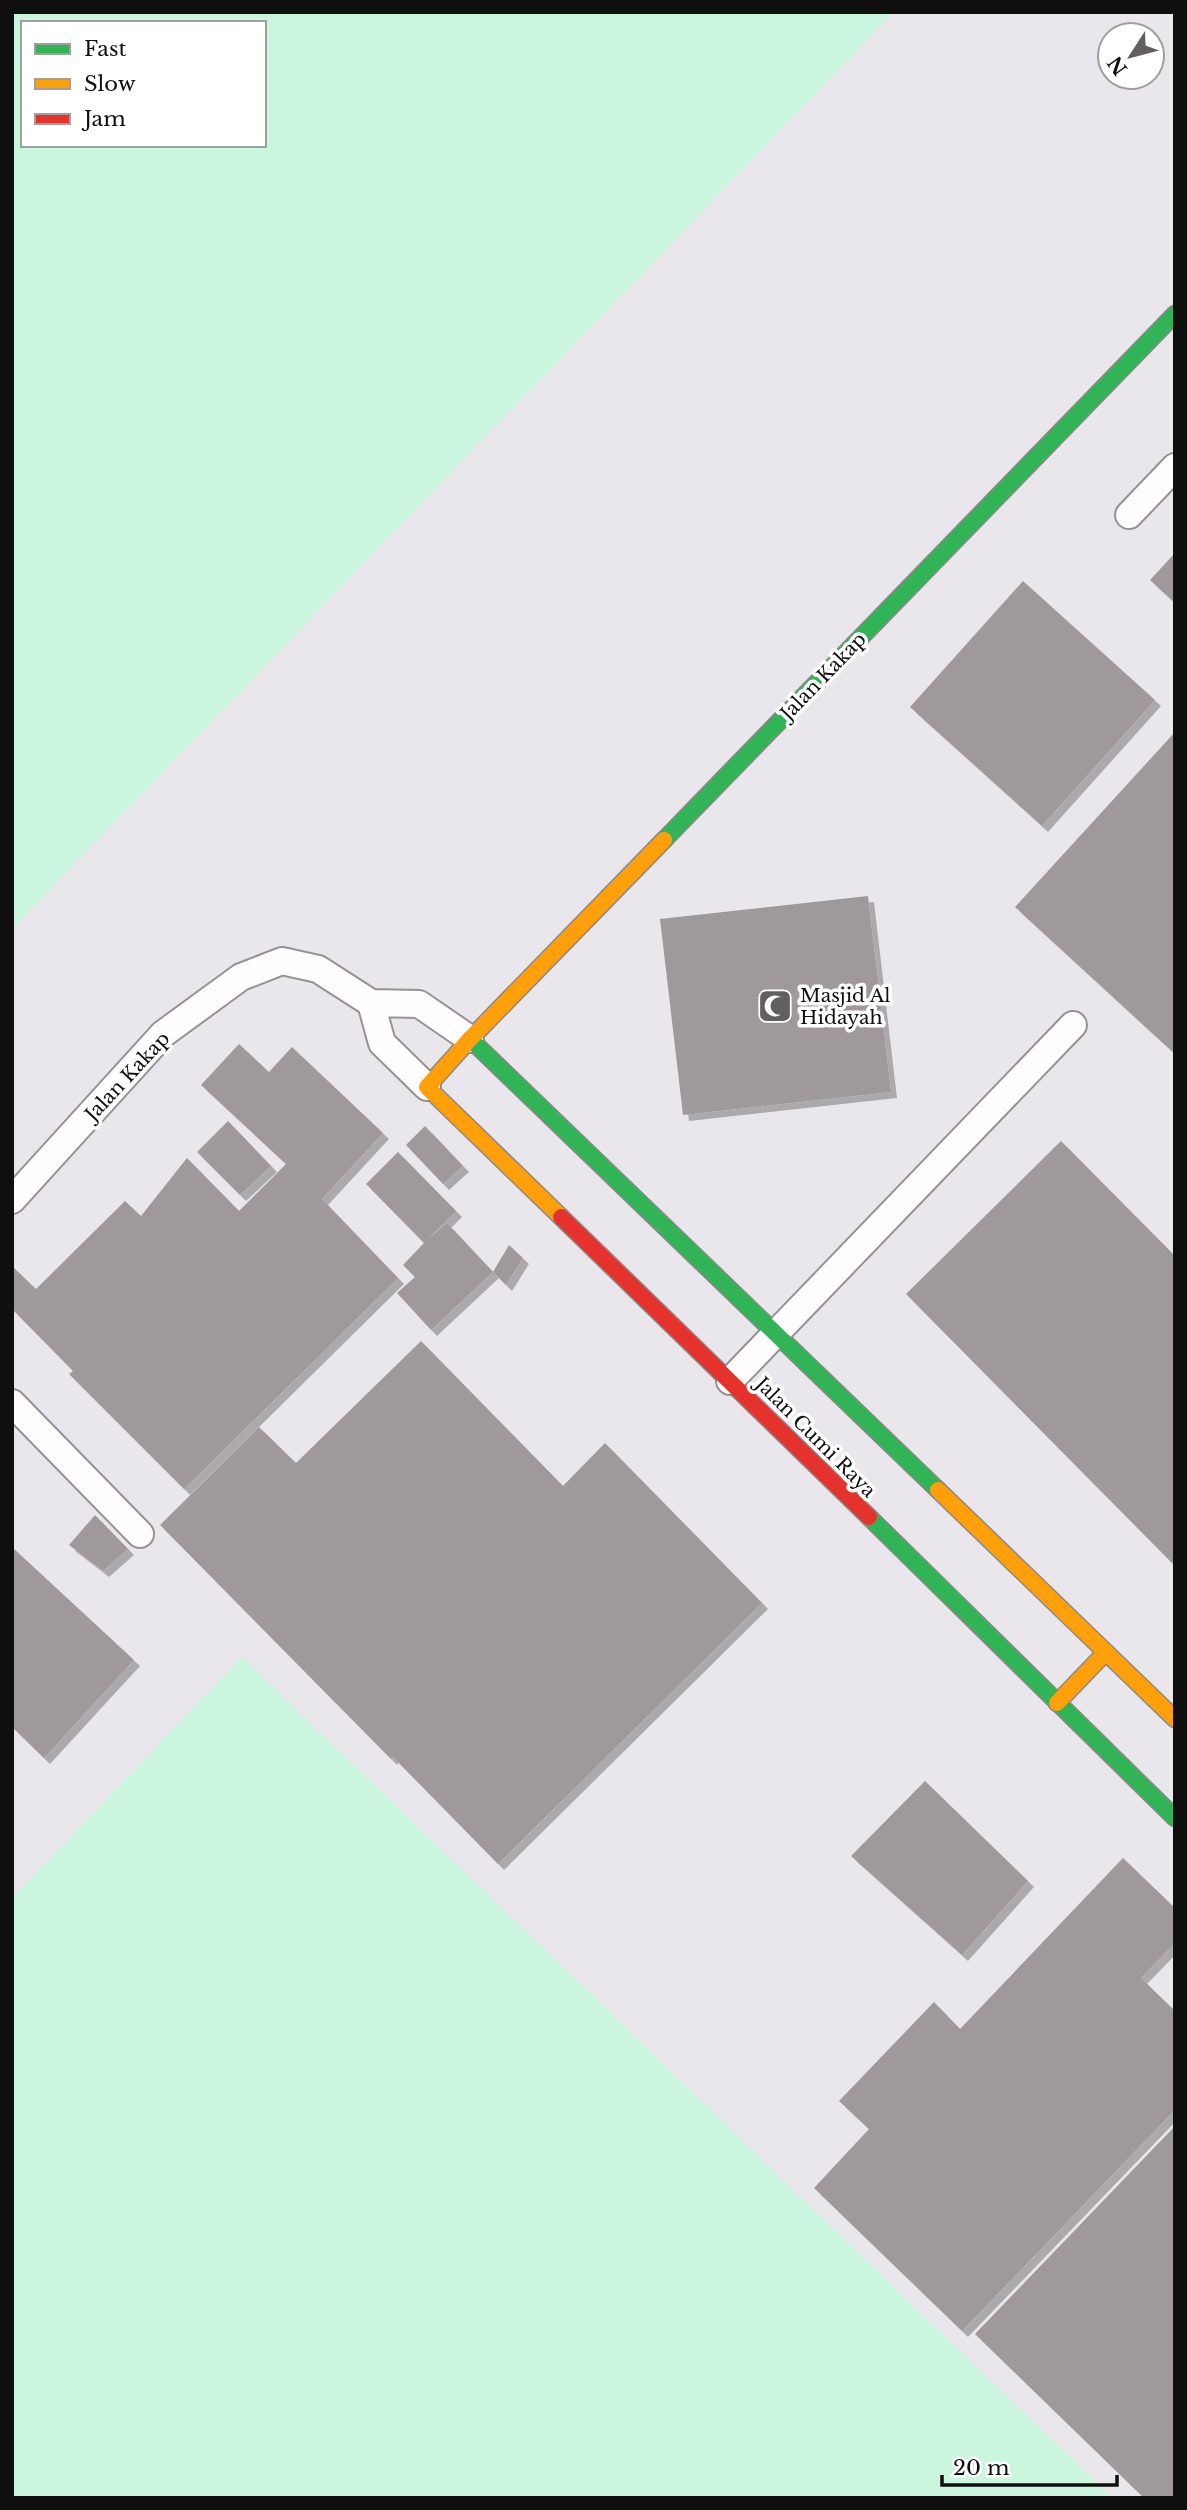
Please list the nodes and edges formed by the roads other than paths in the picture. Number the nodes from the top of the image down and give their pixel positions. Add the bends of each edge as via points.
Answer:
1 (1175, 314) edge
2 (1175, 467) edge
3 (1129, 514) dead end
4 (371, 1003) junction
5 (1073, 1025) dead end
6 (470, 1039) junction
7 (427, 1087) junction
8 (12, 1200) edge
9 (776, 1332) junction
10 (730, 1381) junction
11 (12, 1403) edge
12 (141, 1534) dead end
13 (1106, 1652) junction
14 (1057, 1703) junction
15 (1175, 1719) edge
16 (1175, 1818) edge

1 - 6 street, Jalan Kakap
2 - 3 lane
4 - 6 lane via 419,1004
4 - 7 lane via 382,1043
4 - 8 lane, Jalan Kakap via 318,969 282,961 241,976 163,1034
5 - 9 lane
6 - 7 street, Jalan Kakap
6 - 9 street
7 - 10 street, Jalan Cumi Raya
9 - 10 lane
9 - 13 street
10 - 14 street, Jalan Cumi Raya
11 - 12 lane
13 - 14 street
13 - 15 street
14 - 16 street, Jalan Cumi Raya

